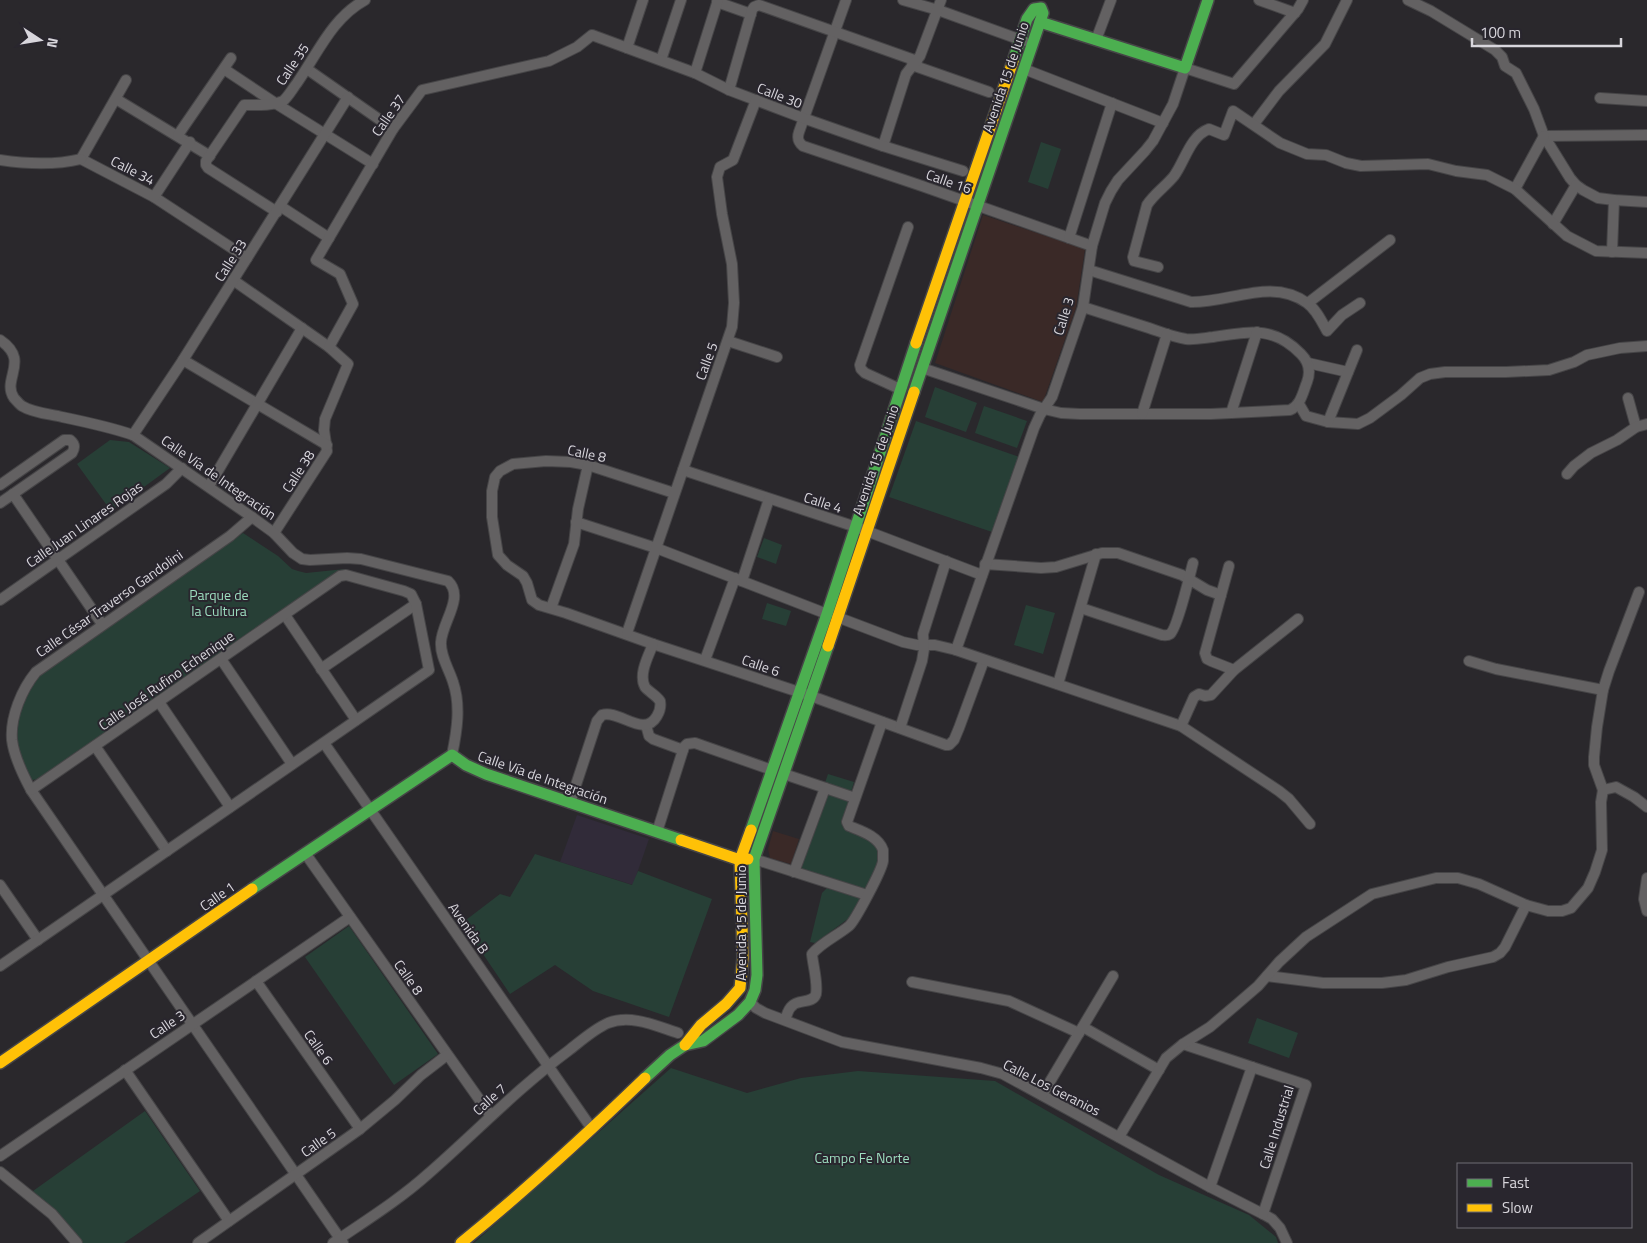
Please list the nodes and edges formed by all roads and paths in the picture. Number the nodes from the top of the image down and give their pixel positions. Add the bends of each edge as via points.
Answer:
1 (365, 0) edge
2 (643, 0) edge
3 (681, 0) edge
4 (846, 0) edge
5 (903, 0) edge
6 (1111, 0) edge
7 (1208, 0) edge
8 (1259, 0) edge
9 (1303, 0) edge
10 (1347, 0) edge
11 (1408, 0) edge
12 (718, 1) edge
13 (939, 5) edge
14 (1294, 13) junction
15 (751, 14) junction
16 (1040, 22) junction
17 (834, 31) junction
18 (592, 35) joint
19 (1020, 39) junction
20 (1096, 40) junction
21 (1032, 44) junction
22 (627, 48) junction
23 (231, 58) dead end
24 (661, 60) junction
25 (915, 63) junction
26 (1185, 68) junction
27 (224, 69) junction
28 (307, 69) junction
29 (1024, 69) junction
30 (695, 73) junction
31 (126, 80) dead end
32 (729, 90) junction
33 (989, 92) dead end
34 (348, 97) junction
35 (116, 98) junction
36 (1600, 98) dead end
37 (756, 100) junction
38 (1647, 101) edge
39 (1112, 103) junction
40 (275, 104) junction
41 (803, 118) junction
42 (1163, 123) junction
43 (1254, 124) junction
44 (393, 129) junction
45 (325, 134) junction
46 (178, 135) junction
47 (1647, 135) edge
48 (1544, 136) junction
49 (190, 142) junction
50 (883, 146) junction
51 (82, 159) junction
52 (0, 160) edge
53 (208, 160) junction
54 (373, 164) junction
55 (962, 170) dead end
56 (1576, 185) junction
57 (1515, 189) junction
58 (154, 197) junction
59 (1614, 200) junction
60 (966, 201) junction
61 (1647, 202) edge
62 (978, 205) junction
63 (278, 208) junction
64 (1553, 224) junction
65 (908, 226) dead end
66 (329, 238) junction
67 (1069, 238) junction
68 (1390, 240) dead end
69 (1092, 246) junction
70 (1612, 252) junction
71 (1647, 253) edge
72 (247, 258) junction
73 (1158, 267) dead end
74 (1089, 270) junction
75 (233, 280) junction
76 (1360, 302) dead end
77 (1308, 303) junction
78 (1083, 307) junction
79 (302, 328) junction
80 (1257, 332) junction
81 (1167, 334) junction
82 (0, 340) edge
83 (728, 341) junction
84 (1647, 346) edge
85 (329, 347) junction
86 (1357, 350) dead end
87 (777, 357) dead end
88 (183, 360) junction
89 (1308, 363) junction
90 (922, 368) junction
91 (1348, 372) junction
92 (900, 389) junction
93 (1628, 398) dead end
94 (1299, 404) junction
95 (257, 405) junction
96 (1044, 409) junction
97 (1230, 413) junction
98 (1142, 414) junction
99 (1328, 422) junction
100 (1647, 424) edge
101 (1636, 427) junction
102 (133, 435) junction
103 (327, 446) junction
104 (588, 465) junction
105 (182, 468) junction
106 (682, 470) junction
107 (1567, 474) dead end
108 (0, 485) edge
109 (209, 486) junction
110 (674, 493) junction
111 (13, 494) junction
112 (769, 499) junction
113 (0, 504) edge
114 (252, 517) junction
115 (576, 522) junction
116 (861, 529) junction
117 (274, 533) junction
118 (656, 548) junction
119 (1096, 554) junction
120 (498, 555) joint
121 (57, 560) junction
122 (946, 561) junction
123 (1193, 563) dead end
124 (1229, 566) dead end
125 (983, 569) junction
126 (1188, 578) junction
127 (738, 580) junction
128 (1639, 592) dead end
129 (1221, 595) junction
130 (0, 600) edge
131 (416, 604) junction
132 (551, 608) junction
133 (1081, 608) junction
134 (285, 615) junction
135 (832, 615) junction
136 (1298, 619) dead end
137 (102, 624) junction
138 (627, 633) junction
139 (653, 644) junction
140 (924, 646) junction
141 (956, 650) junction
142 (220, 659) junction
143 (705, 660) junction
144 (984, 660) junction
145 (1469, 661) dead end
146 (321, 669) junction
147 (1234, 670) junction
148 (1058, 684) junction
149 (1603, 690) junction
150 (805, 694) junction
151 (159, 702) junction
152 (356, 720) junction
153 (882, 722) junction
154 (646, 725) junction
155 (1181, 726) junction
156 (900, 728) junction
157 (0, 730) edge
158 (12, 731) junction
159 (324, 743) junction
160 (95, 746) junction
161 (683, 750) junction
162 (452, 754) junction
163 (292, 764) junction
164 (772, 770) junction
165 (784, 774) junction
166 (825, 788) junction
167 (31, 790) junction
168 (1603, 790) junction
169 (856, 798) junction
170 (570, 803) junction
171 (230, 807) junction
172 (1647, 807) edge
173 (370, 809) junction
174 (1310, 824) dead end
175 (657, 832) junction
176 (167, 850) junction
177 (305, 853) junction
178 (754, 859) junction
179 (740, 860) junction
180 (794, 872) junction
181 (1647, 878) edge
182 (0, 885) edge
183 (104, 895) junction
184 (867, 895) junction
185 (1526, 905) junction
186 (1647, 911) edge
187 (350, 917) junction
188 (38, 940) junction
189 (149, 961) junction
190 (0, 966) edge
191 (1113, 976) dead end
192 (1267, 976) junction
193 (256, 981) junction
194 (912, 982) dead end
195 (750, 1002) junction
196 (785, 1020) junction
197 (193, 1024) junction
198 (1081, 1030) junction
199 (678, 1033) dead end
200 (1183, 1044) junction
201 (685, 1045) junction
202 (447, 1055) junction
203 (0, 1063) edge
204 (548, 1066) junction
205 (1252, 1067) junction
206 (125, 1070) junction
207 (1159, 1070) junction
208 (1042, 1095) junction
209 (491, 1116) junction
210 (360, 1129) junction
211 (592, 1129) junction
212 (1119, 1137) junction
213 (0, 1156) edge
214 (0, 1172) edge
215 (296, 1174) junction
216 (1210, 1187) junction
217 (1263, 1214) junction
218 (230, 1221) junction
219 (339, 1241) edge
220 (77, 1243) edge
221 (198, 1243) edge
222 (461, 1243) edge
223 (1287, 1243) edge

1 - 28 street, Calle 35 via 334,25
2 - 22 street
3 - 24 street
4 - 17 street
5 - 13 street
6 - 20 street
7 - 26 street, Calle 3
8 - 14 street
9 - 14 street
10 - 43 street via 1325,44 1279,91
11 - 48 street via 1431,11 1502,57 1505,66 1516,73
12 - 15 street
12 - 30 street
13 - 19 street
13 - 25 street via 923,51
14 - 26 street via 1234,84
15 - 17 street via 759,5
15 - 32 street
16 - 19 street, Avenida 15 de Junio via 1043,13 1036,7 1027,19
16 - 20 street
16 - 21 street, Avenida 15 de Junio
17 - 25 street
17 - 41 street
18 - 22 street, Calle 30
18 - 44 street, Calle 37 via 577,47 549,61 422,90
19 - 21 street
19 - 60 street, Avenida 15 de Junio
20 - 26 street
21 - 29 street, Avenida 15 de Junio
22 - 24 street, Calle 30
23 - 27 street
24 - 30 street, Calle 30
25 - 33 street
25 - 50 street via 904,80
26 - 42 street, Calle 3
27 - 40 street
27 - 46 street
28 - 34 street
28 - 40 street, Calle 35 via 284,100
29 - 39 street
29 - 62 street, Avenida 15 de Junio
30 - 32 street, Calle 30
31 - 35 street
32 - 37 street, Calle 30
34 - 44 street
34 - 45 street, Calle 33
35 - 46 street
35 - 51 street
36 - 38 street
37 - 41 street, Calle 30
37 - 83 street, Calle 5 via 733,160 722,165 717,173 733,275 733,316
39 - 42 street
39 - 67 street
40 - 45 street
40 - 53 street, Calle 35 via 244,106
41 - 50 street, Calle 30
41 - 60 street, Calle 16 via 798,140 803,146
42 - 69 street, Calle 3 via 1146,151 1111,190
43 - 57 street via 1280,143 1307,154 1326,155 1361,166 1428,164 1487,175
43 - 73 street via 1233,111 1224,135 1209,129 1204,131 1174,176 1146,205 1133,257 1137,263
44 - 54 street, Calle 37
45 - 54 street
45 - 63 street, Calle 33
46 - 49 street
47 - 48 street
48 - 56 street
48 - 57 street
49 - 53 street
49 - 58 street
50 - 55 street, Calle 30
51 - 52 street via 15,163
51 - 58 street, Calle 34
53 - 63 street
54 - 66 street, Calle 37
56 - 59 street via 1591,195
56 - 64 street
57 - 64 street
58 - 72 street, Calle 34
59 - 61 street
59 - 70 street
60 - 62 street, Calle 16
60 - 92 street, Avenida 15 de Junio
62 - 67 street, Calle 16
62 - 90 street, Avenida 15 de Junio
63 - 66 street
63 - 72 street, Calle 33
64 - 70 street via 1567,236 1596,251
65 - 92 street via 860,365 865,373
66 - 85 street, Calle 37 via 316,260 340,274 353,304
67 - 69 street, Calle 16
68 - 77 street
69 - 74 street, Calle 3
70 - 71 street
72 - 75 street, Calle 33
74 - 77 street via 1191,302 1279,291
74 - 78 street, Calle 3
75 - 79 street
75 - 88 street, Calle 33
76 - 77 street via 1327,331
78 - 81 street
78 - 96 street, Calle 3 via 1052,397
79 - 85 street
79 - 95 street
80 - 81 street via 1188,340
80 - 89 street via 1279,337 1300,352
80 - 97 street
81 - 98 street
82 - 102 street, Calle Vía de Integración via 14,355 11,385 13,396 22,406
83 - 87 street
83 - 106 street, Calle 5
84 - 99 street via 1587,355 1549,370 1430,374 1420,378 1362,423
85 - 103 street, Calle 38 via 348,364 325,419
86 - 91 street
88 - 95 street
88 - 102 street, Calle 33
89 - 91 street
89 - 94 street via 1309,378
90 - 96 street
90 - 116 street, Avenida 15 de Junio
91 - 99 street
92 - 116 street, Avenida 15 de Junio
93 - 101 street
94 - 97 street via 1290,410
94 - 99 street via 1306,416
95 - 103 street
95 - 109 street
96 - 98 street via 1061,413
96 - 125 street, Calle 3 via 1034,428
97 - 98 street
100 - 101 street
101 - 107 street via 1591,453
102 - 105 street, Calle Vía de Integración
103 - 117 street, Calle 38 via 327,451
104 - 110 street, Calle 8
104 - 115 street
104 - 120 street, Calle 8 via 546,460 504,467 495,477 491,502
105 - 109 street, Calle Vía de Integración
105 - 121 street, Calle Juan Linares Rojas via 166,484
106 - 110 street, Calle 5
106 - 112 street, Calle 4
108 - 111 street via 64,440 72,441 72,453
109 - 114 street, Calle Vía de Integración
110 - 118 street, Calle 5
111 - 113 street
111 - 121 street
112 - 116 street, Calle 4
112 - 127 street
114 - 117 street, Calle Vía de Integración
114 - 137 street, Calle César Traverso Gandolini via 230,536
115 - 118 street
115 - 132 street via 574,544
116 - 122 street, Calle 4
116 - 135 street, Avenida 15 de Junio
117 - 162 street, Calle Vía de Integración via 302,559 362,559 442,578 452,585 454,600 441,642 457,699
118 - 127 street
118 - 138 street, Calle 5
119 - 125 street, Calle 4 via 1056,567
119 - 126 street, Calle 4 via 1118,553
119 - 133 street
120 - 132 street, Calle 6 via 523,576 535,603
121 - 130 street, Calle Juan Linares Rojas
121 - 137 street
122 - 125 street, Calle 4
122 - 140 street via 923,634
123 - 126 street
124 - 129 street
125 - 141 street, Calle 3
126 - 129 street, Calle 4
126 - 133 street via 1174,628 1166,635
127 - 135 street
127 - 143 street
128 - 149 street
129 - 147 street via 1205,653 1207,660
131 - 134 street, Calle José Rufino Echenique via 411,594 404,591 340,576
131 - 146 street
131 - 152 street via 429,670
132 - 138 street, Calle 6
133 - 148 street
134 - 142 street, Calle José Rufino Echenique
134 - 146 street
135 - 140 street via 903,642
135 - 150 street, Avenida 15 de Junio
136 - 147 street
137 - 158 street, Calle César Traverso Gandolini via 36,672 21,696
138 - 139 street, Calle 6
139 - 143 street, Calle 6
139 - 154 street via 643,677 646,687 661,705 653,722
140 - 141 street
140 - 156 street
141 - 144 street
142 - 151 street, Calle José Rufino Echenique
142 - 163 street
143 - 150 street, Calle 6
144 - 148 street
144 - 156 street, Calle 6 via 952,743 946,745
145 - 149 street
146 - 152 street
147 - 155 street via 1210,695 1194,697
148 - 155 street
149 - 168 street via 1594,757
150 - 153 street, Calle 6
150 - 164 street, Avenida 15 de Junio
150 - 165 street, Avenida 15 de Junio
151 - 160 street, Calle José Rufino Echenique
151 - 171 street
152 - 159 street
153 - 156 street, Calle 6
153 - 169 street
154 - 161 street via 653,739
154 - 170 street via 605,713 599,717
155 - 174 street via 1279,791
157 - 158 street
158 - 167 street, Calle César Traverso Gandolini via 16,754
159 - 163 street
159 - 173 street, Avenida B
160 - 167 street, Calle José Rufino Echenique
160 - 176 street
161 - 164 street via 687,744 695,743
161 - 175 street
162 - 170 street, Calle Vía de Integración via 476,771
162 - 173 street, Calle 1
163 - 171 street
164 - 179 street, Avenida 15 de Junio
165 - 166 street
165 - 178 street, Avenida 15 de Junio
166 - 169 street
166 - 180 street
167 - 183 street, Calle César Traverso Gandolini
168 - 172 street via 1616,788
168 - 185 street via 1602,850 1588,888 1571,908 1548,911
169 - 184 street via 847,822 849,826 872,836 883,850 883,862
170 - 175 street, Calle Vía de Integración
171 - 176 street
173 - 177 street, Calle 1
173 - 204 street, Avenida B
175 - 179 street, Calle Vía de Integración
176 - 183 street
177 - 187 street, Calle 8
177 - 189 street, Calle 1
178 - 179 street, Calle Vía de Integración
178 - 180 street, Calle Vía de Integración
178 - 195 street, Avenida 15 de Junio via 757,975
179 - 201 street, Avenida 15 de Junio via 741,983 737,993 701,1025
180 - 184 street, Calle Vía de Integración
181 - 186 street via 1644,899
182 - 188 street
183 - 188 street
183 - 189 street, Calle César Traverso Gandolini
184 - 196 street via 850,925 812,954 814,998 793,1004
185 - 192 street via 1505,947 1493,957 1406,980 1382,983 1323,983
185 - 192 street via 1458,878 1436,878 1404,885 1372,894 1306,937
187 - 193 street, Calle 3
187 - 202 street, Calle 8
188 - 190 street
189 - 197 street, Calle César Traverso Gandolini
189 - 203 street, Calle 1
191 - 198 street
192 - 200 street via 1210,1027
193 - 197 street, Calle 3
193 - 210 street, Calle 6
194 - 198 street via 1009,1001
195 - 196 street, Calle Los Geranios via 765,1013
195 - 201 street, Avenida 15 de Junio via 703,1041
196 - 208 street, Calle Los Geranios via 842,1042 1003,1074
197 - 206 street, Calle 3
197 - 215 street, Calle César Traverso Gandolini
198 - 207 street
198 - 208 street
199 - 204 street, Calle 7 via 634,1020 615,1021 592,1032
200 - 205 street, Calle Industrial
200 - 207 street via 1166,1058
201 - 211 street, Avenida 15 de Junio via 670,1055
202 - 209 street, Calle 8
202 - 210 street, Calle 5
204 - 209 street, Calle 7
204 - 211 street, Avenida B
205 - 216 street
205 - 217 street, Calle Industrial via 1306,1085
206 - 213 street, Calle 3
206 - 218 street
207 - 212 street
208 - 212 street, Calle Los Geranios
209 - 219 street, Calle 7 via 427,1176
210 - 215 street, Calle 5
211 - 222 street, Avenida 15 de Junio
212 - 216 street, Calle Los Geranios
214 - 220 street via 52,1214
215 - 218 street, Calle 5
215 - 219 street, Calle César Traverso Gandolini
216 - 217 street, Calle Los Geranios
217 - 223 street, Calle Los Geranios via 1280,1228
218 - 221 street, Calle 5

